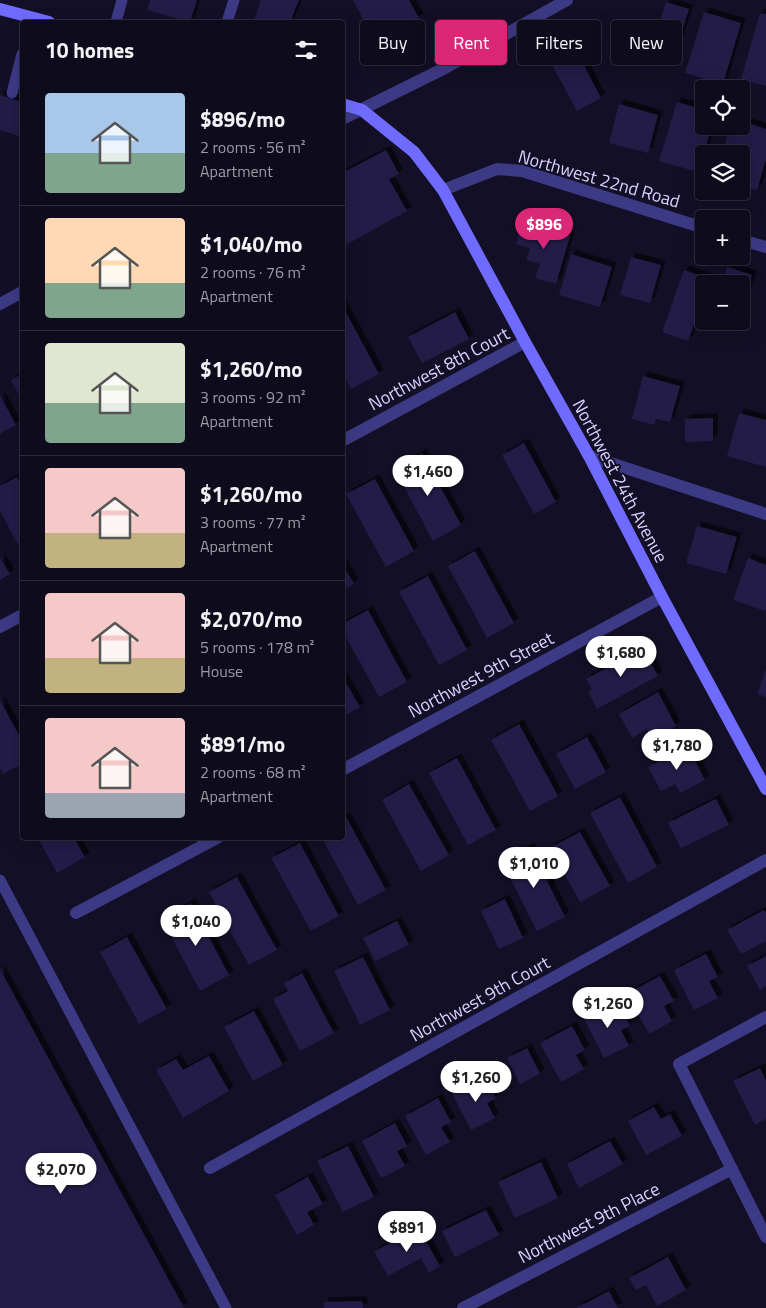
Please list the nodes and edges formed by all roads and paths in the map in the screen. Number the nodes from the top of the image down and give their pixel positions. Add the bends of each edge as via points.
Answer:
1 (122, 0) edge
2 (234, 0) edge
3 (567, 0) edge
4 (0, 9) edge
5 (32, 20) edge
6 (117, 20) edge
7 (228, 20) edge
8 (20, 62) edge
9 (12, 93) dead end
10 (345, 105) edge
11 (362, 110) junction
12 (345, 118) edge
13 (443, 190) junction
14 (695, 225) edge
15 (750, 243) edge
16 (766, 247) edge
17 (20, 293) edge
18 (0, 304) edge
19 (525, 342) junction
20 (345, 439) edge
21 (589, 456) junction
22 (766, 514) edge
23 (662, 597) junction
24 (20, 616) edge
25 (0, 627) edge
26 (345, 768) edge
27 (766, 789) edge
28 (213, 840) edge
29 (766, 860) edge
30 (0, 880) edge
31 (76, 913) dead end
32 (766, 1017) edge
33 (210, 1168) dead end
34 (732, 1169) junction
35 (766, 1237) edge
36 (226, 1308) edge
37 (462, 1308) edge

1 - 6 lane
2 - 7 lane
3 - 11 street
4 - 5 street
8 - 9 lane
10 - 11 street
11 - 12 street
11 - 13 street via 414,152
13 - 14 street, Northwest 22nd Road via 497,169 522,171
13 - 19 street, Northwest 24th Avenue
15 - 16 street
17 - 18 street
19 - 20 street, Northwest 8th Court
19 - 21 street, Northwest 24th Avenue
21 - 22 street
21 - 23 street, Northwest 24th Avenue
23 - 26 street, Northwest 9th Street
23 - 27 street, Northwest 24th Avenue
24 - 25 street
28 - 31 street
29 - 33 street, Northwest 9th Court
30 - 36 lane
32 - 34 street via 679,1064
34 - 35 street
34 - 37 street, Northwest 9th Place

